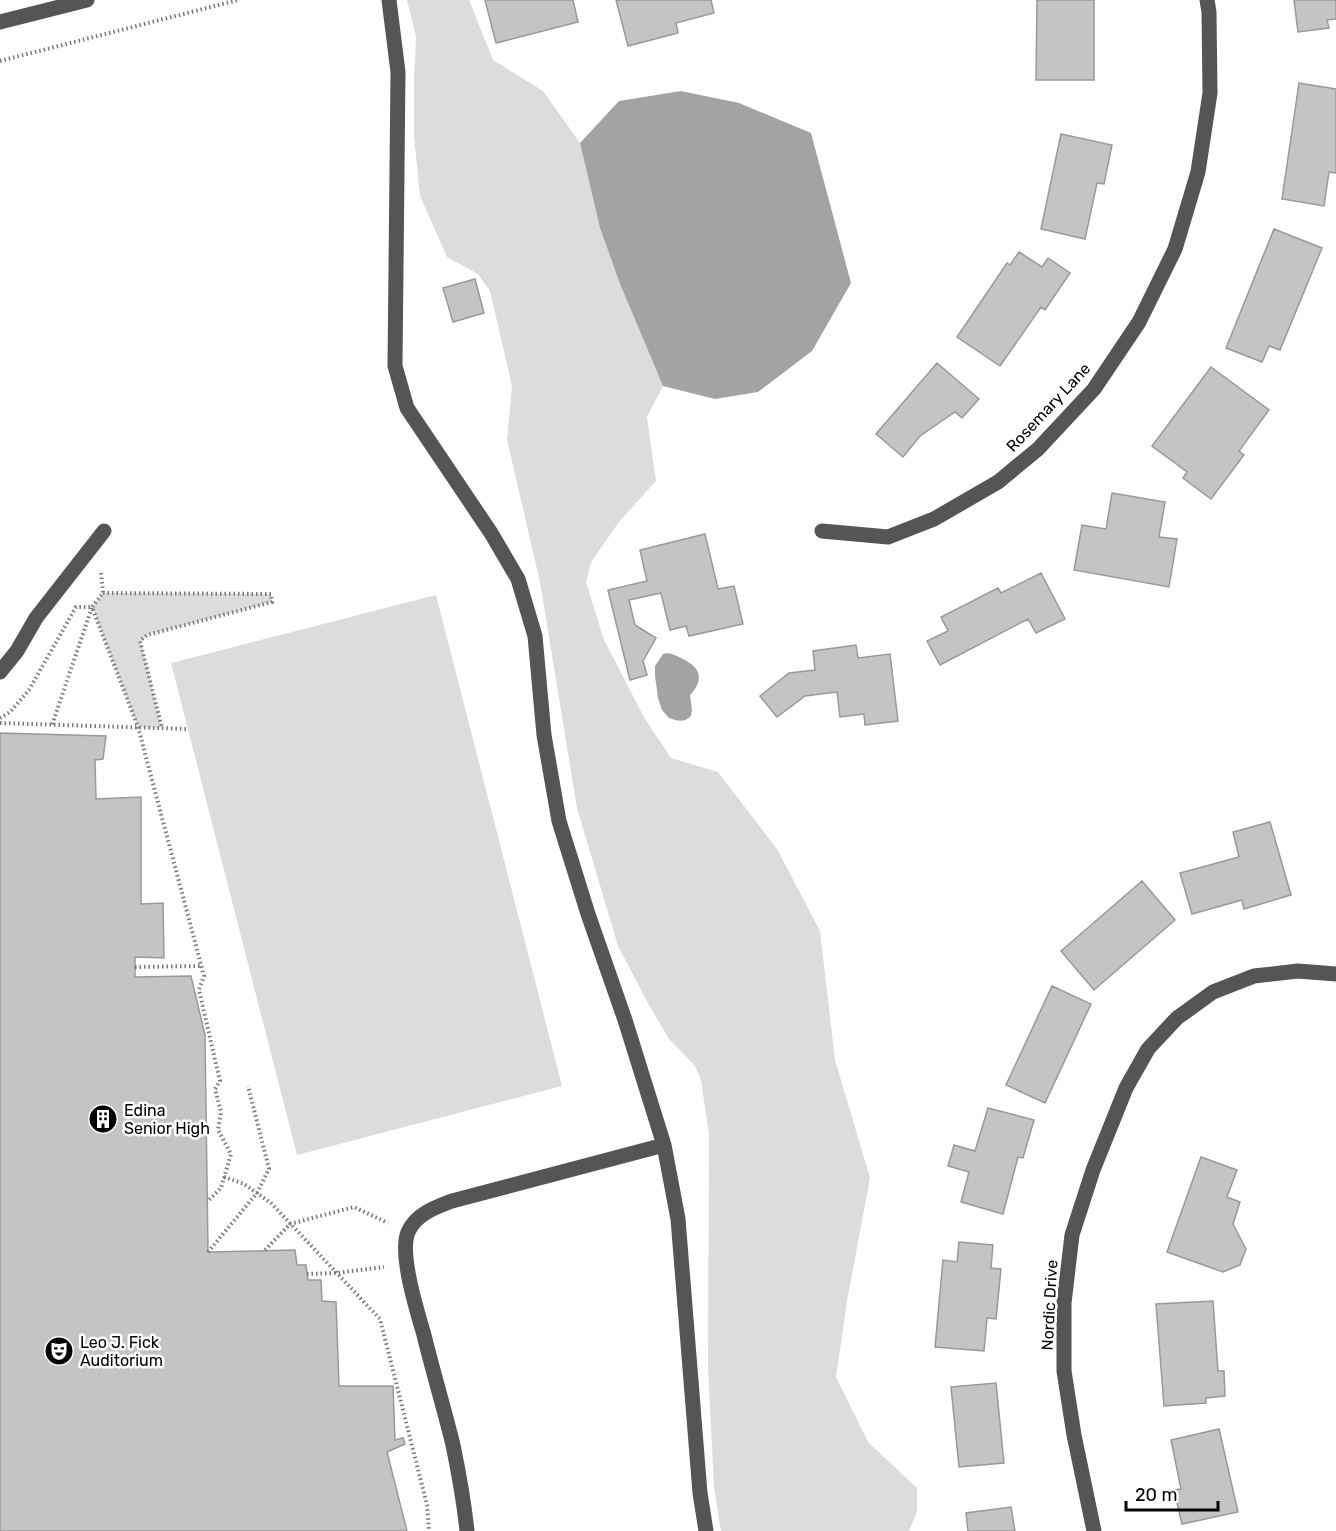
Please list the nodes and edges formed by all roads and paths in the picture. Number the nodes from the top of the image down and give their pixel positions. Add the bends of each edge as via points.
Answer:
1 (87, 0) edge
2 (238, 0) edge
3 (389, 0) edge
4 (1208, 0) edge
5 (0, 22) edge
6 (0, 62) edge
7 (104, 531) dead end
8 (822, 531) dead end
9 (100, 564) dead end
10 (103, 593) junction
11 (92, 607) junction
12 (0, 672) edge
13 (0, 718) edge
14 (0, 723) edge
15 (52, 725) junction
16 (138, 728) junction
17 (162, 728) junction
18 (188, 729) dead end
19 (202, 966) junction
20 (135, 967) dead end
21 (1336, 974) edge
22 (248, 1086) dead end
23 (664, 1145) junction
24 (224, 1177) junction
25 (257, 1193) junction
26 (207, 1202) dead end
27 (290, 1224) junction
28 (408, 1232) junction
29 (265, 1250) dead end
30 (208, 1252) dead end
31 (407, 1262) junction
32 (336, 1273) junction
33 (307, 1274) dead end
34 (429, 1531) edge
35 (467, 1531) edge
36 (706, 1531) edge
37 (1094, 1531) edge

1 - 5 street
2 - 6 path
3 - 23 street via 398,72 395,366 407,408 518,579 536,636 544,735 559,821
4 - 8 street, Rosemary Lane via 1210,93 1198,172 1175,249 1139,322 1094,389 1038,449 998,482 934,519 888,537
7 - 12 street via 36,618
9 - 10 path
10 - 11 path
10 - 17 path via 271,594 273,602 147,635 140,641
11 - 13 path via 76,607 29,690
11 - 15 path
11 - 16 path
14 - 15 path
15 - 16 path
16 - 17 path
16 - 19 path
17 - 18 path
19 - 20 path
19 - 24 path via 204,976 198,990 220,1081 215,1089 221,1112 219,1130 231,1154
21 - 37 street, Nordic Drive via 1298,971 1254,976 1213,993 1177,1018 1148,1049 1126,1088 1072,1235 1064,1303 1064,1371
22 - 25 path via 269,1169
23 - 28 street via 452,1201 430,1210
23 - 36 street via 678,1220
24 - 25 path
24 - 26 path via 222,1188
25 - 27 path
25 - 30 path
27 - 28 path via 354,1207
27 - 29 path
27 - 32 path
28 - 31 street
31 - 32 path
31 - 35 street via 453,1445
32 - 33 path
32 - 34 path via 380,1319 427,1505

